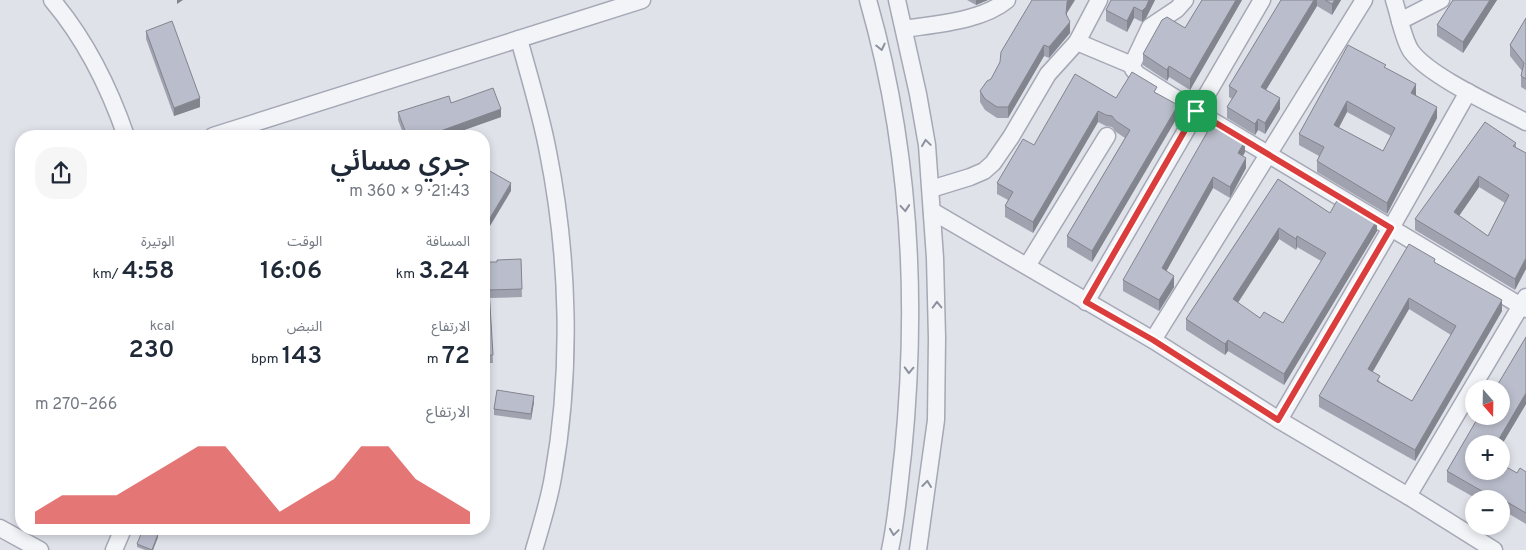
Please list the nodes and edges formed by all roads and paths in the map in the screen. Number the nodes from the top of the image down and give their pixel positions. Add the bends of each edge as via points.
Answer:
1 (52, 0) edge
2 (642, 0) edge
3 (868, 0) edge
4 (897, 0) edge
5 (1007, 0) edge
6 (1099, 0) edge
7 (1185, 0) edge
8 (1262, 0) edge
9 (1364, 0) edge
10 (1394, 0) edge
11 (1441, 0) edge
12 (1400, 21) junction
13 (904, 29) junction
14 (519, 39) junction
15 (1077, 42) junction
16 (1132, 65) junction
17 (1468, 92) junction
18 (1196, 111) junction
19 (1526, 122) edge
20 (124, 130) edge
21 (232, 130) edge
22 (1107, 136) dead end
23 (1267, 154) junction
24 (931, 189) junction
25 (932, 211) junction
26 (1391, 228) junction
27 (1027, 266) junction
28 (1086, 302) junction
29 (1524, 304) edge
30 (1153, 340) junction
31 (1278, 420) junction
32 (1408, 496) junction
33 (0, 528) edge
34 (121, 535) edge
35 (40, 550) edge
36 (114, 550) edge
37 (534, 550) edge
38 (890, 550) edge
39 (918, 550) edge
40 (1494, 550) edge

1 - 20 street via 94,60
2 - 14 street
3 -> 38 street via 880,42 899,143 909,256 908,406
4 - 13 street
5 - 13 street via 981,14
6 - 15 street
7 - 16 street via 1150,27
8 - 18 street
9 - 23 street
10 - 12 street
11 - 12 street
12 - 17 street via 1407,43 1416,57
24 -> 13 street via 927,145
14 - 21 street
14 - 37 street via 549,153 564,283 562,423 553,479
15 - 16 street
15 - 24 street via 1048,74 993,163 970,177
16 - 18 street via 1137,74
17 - 19 street
17 - 26 street
18 - 23 street
18 - 28 street
22 - 27 street
23 - 26 street
23 - 30 street
24 - 25 street
25 - 27 street
39 -> 25 street via 936,420 936,258
26 - 29 street
26 - 31 street
27 - 28 street
28 - 30 street
29 - 32 street
30 - 31 street
31 - 32 street
32 - 40 street
33 - 35 street
34 - 36 street

